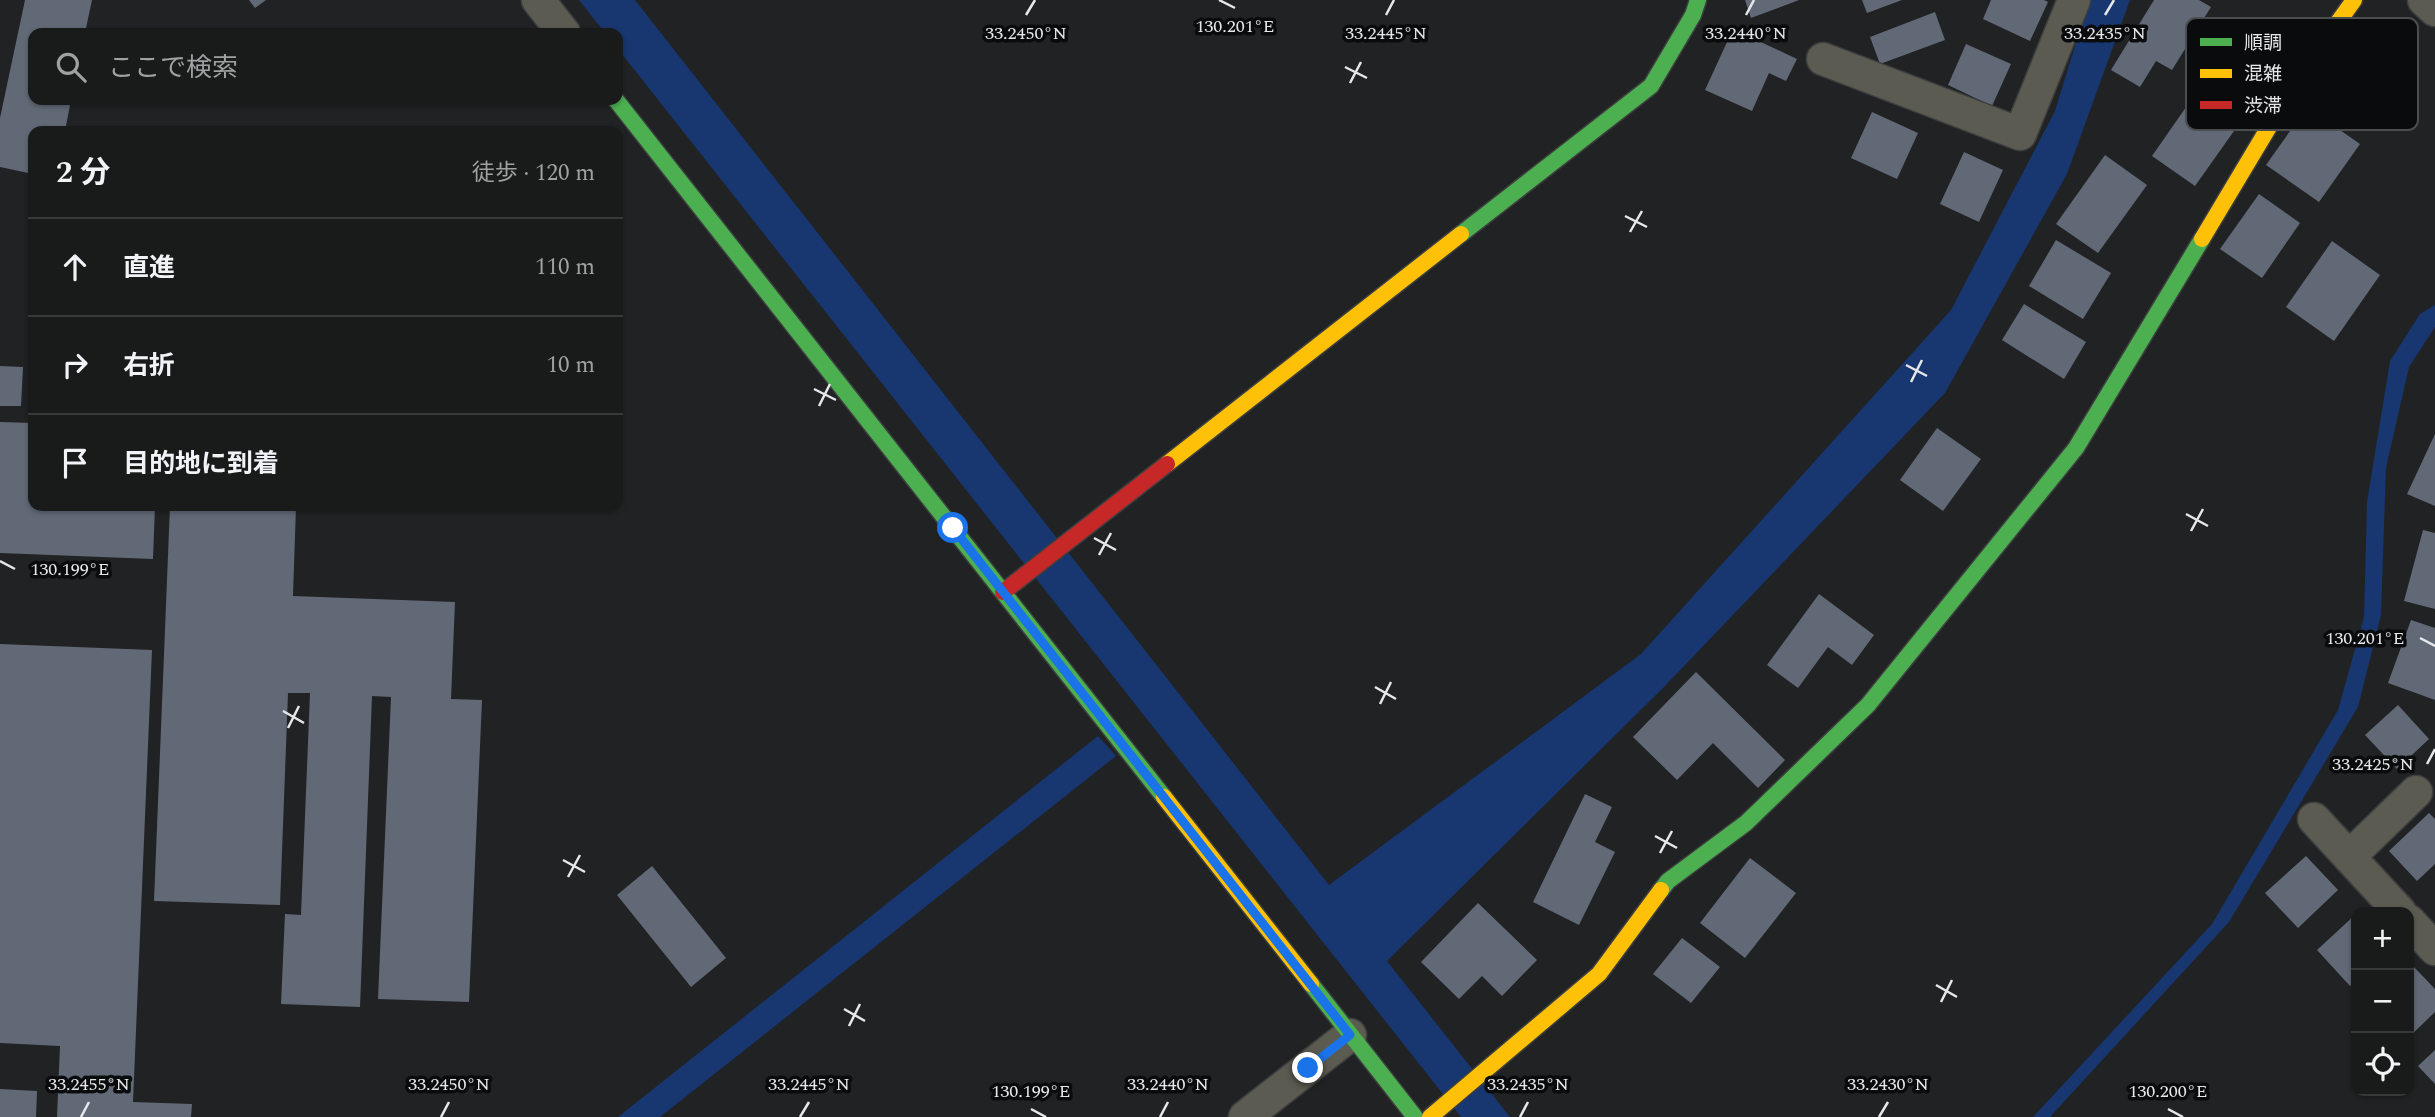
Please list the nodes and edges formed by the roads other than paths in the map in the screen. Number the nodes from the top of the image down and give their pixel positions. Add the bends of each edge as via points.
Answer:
1 (538, 0) edge
2 (1698, 0) edge
3 (2074, 0) edge
4 (2354, 0) edge
5 (2424, 0) edge
6 (2435, 10) edge
7 (2341, 18) edge
8 (560, 28) edge
9 (1823, 59) dead end
10 (621, 105) edge
11 (2267, 130) edge
12 (1003, 592) junction
13 (2416, 792) dead end
14 (2314, 819) dead end
15 (2349, 857) junction
16 (2395, 907) edge
17 (2414, 926) edge
18 (2435, 949) edge
19 (1350, 1035) junction
20 (1245, 1117) edge
21 (1415, 1117) edge
22 (1430, 1117) edge

1 - 8 street
2 - 12 street via 1651,86
3 - 9 street via 2020,134
4 - 7 street
5 - 6 street
10 - 12 street
11 - 22 street via 2076,448 1868,705 1746,823 1668,881 1599,974
12 - 19 street
13 - 15 street
14 - 15 street
15 - 16 street
17 - 18 street
19 - 20 street
19 - 21 street

